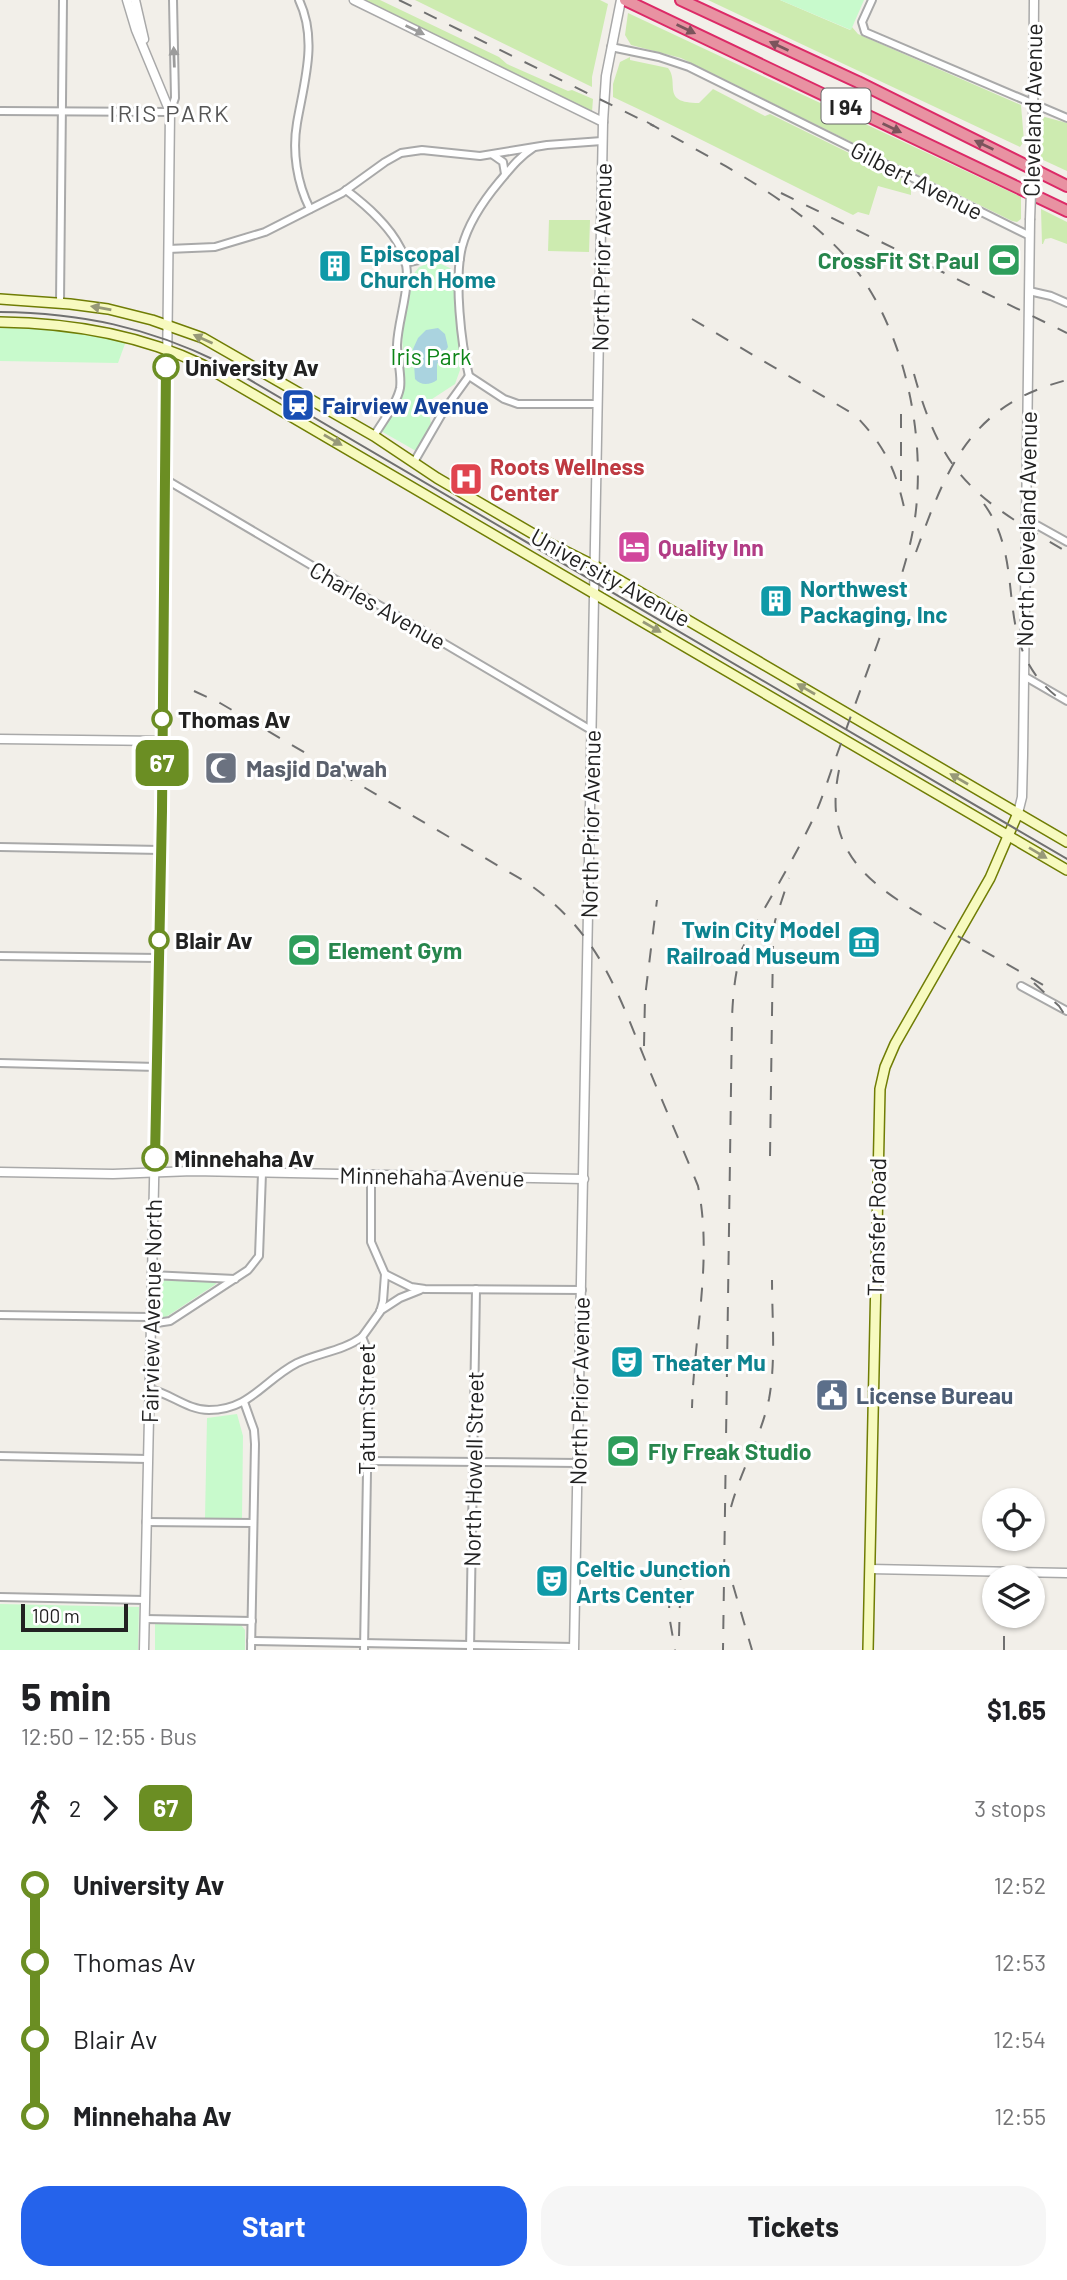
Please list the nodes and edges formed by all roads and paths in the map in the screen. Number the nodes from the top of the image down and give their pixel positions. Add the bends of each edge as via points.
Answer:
1 (63, 0) edge
2 (127, 0) edge
3 (135, 0) edge
4 (173, 0) edge
5 (300, 0) edge
6 (354, 0) edge
7 (623, 0) edge
8 (681, 0) edge
9 (872, 0) edge
10 (1034, 0) edge
11 (611, 47) junction
12 (147, 52) junction
13 (1033, 103) junction
14 (0, 111) edge
15 (62, 112) junction
16 (170, 112) junction
17 (1067, 118) edge
18 (603, 122) junction
19 (602, 141) junction
20 (536, 146) junction
21 (493, 155) junction
22 (505, 174) junction
23 (1067, 186) edge
24 (346, 190) junction
25 (310, 209) junction
26 (1067, 211) edge
27 (1030, 220) joint
28 (1030, 236) junction
29 (168, 249) junction
30 (460, 259) junction
31 (405, 263) junction
32 (1029, 292) junction
33 (0, 299) edge
34 (60, 303) junction
35 (1067, 303) edge
36 (0, 322) edge
37 (167, 325) junction
38 (166, 350) junction
39 (469, 376) junction
40 (598, 404) junction
41 (374, 436) junction
42 (414, 462) junction
43 (166, 479) junction
44 (1027, 519) junction
45 (1067, 542) edge
46 (595, 566) junction
47 (593, 592) junction
48 (1024, 676) junction
49 (1067, 701) edge
50 (591, 730) junction
51 (0, 738) edge
52 (162, 741) junction
53 (1018, 813) junction
54 (1009, 836) junction
55 (1067, 842) edge
56 (0, 848) edge
57 (161, 850) junction
58 (1067, 870) edge
59 (0, 956) edge
60 (159, 958) junction
61 (1021, 986) dead end
62 (1067, 1011) edge
63 (0, 1063) edge
64 (157, 1067) junction
65 (0, 1172) edge
66 (154, 1173) junction
67 (262, 1173) junction
68 (371, 1175) junction
69 (584, 1178) junction
70 (150, 1275) junction
71 (385, 1275) junction
72 (235, 1279) junction
73 (425, 1289) junction
74 (476, 1289) junction
75 (582, 1290) junction
76 (380, 1312) junction
77 (0, 1314) edge
78 (150, 1320) junction
79 (362, 1337) junction
80 (149, 1390) junction
81 (244, 1402) junction
82 (0, 1456) edge
83 (148, 1459) junction
84 (367, 1461) junction
85 (473, 1462) junction
86 (578, 1463) junction
87 (146, 1522) junction
88 (253, 1523) junction
89 (870, 1569) junction
90 (1067, 1573) edge
91 (0, 1597) edge
92 (145, 1600) junction
93 (145, 1619) junction
94 (251, 1621) junction
95 (251, 1640) junction
96 (364, 1646) edge
97 (470, 1648) edge
98 (574, 1648) edge
99 (144, 1650) edge
100 (251, 1650) edge
101 (868, 1650) edge

1 - 15 street
2 - 12 street, Fairview Avenue North
3 - 12 street, Fairview Avenue North
16 -> 4 street via 175,98
5 - 25 street via 308,29 308,63 296,125 296,168
6 -> 18 street
7 - 11 street, North Prior Avenue
7 -> 26 highway, I 94
23 -> 8 highway, I 94
9 - 13 street via 862,26 865,32
10 - 13 street, Cleveland Avenue
11 - 18 street, North Prior Avenue
11 - 28 street, Gilbert Avenue via 690,67
12 - 16 street, Fairview Avenue North
13 - 17 street
13 - 27 street, Cleveland Avenue, bridge
14 - 15 street
15 - 16 street
15 - 34 street
16 - 29 street, Fairview Avenue North
18 - 19 street, North Prior Avenue
19 - 20 street
19 - 40 street, North Prior Avenue
20 - 21 street
20 - 22 street
21 - 22 street via 503,162
21 - 24 street via 401,153
22 - 30 street via 481,208 463,242
24 - 25 street
24 - 31 street via 376,216
25 - 29 street via 247,238 198,249
27 - 28 street, North Cleveland Avenue
28 - 32 street, North Cleveland Avenue
29 - 37 street, Fairview Avenue North
30 - 31 street via 432,257
30 - 39 street via 459,297
31 - 41 street via 397,346 400,388
32 - 35 street
32 - 44 street, North Cleveland Avenue
33 - 34 main road, University Avenue
37 -> 34 main road, University Avenue via 108,309
36 - 38 main road, University Avenue via 93,329
37 - 38 street, Fairview Avenue North
41 -> 37 main road, University Avenue via 224,349
38 - 43 street, Fairview Avenue North
38 -> 47 main road, University Avenue via 233,381
39 - 40 street via 518,404
39 - 42 street
40 - 46 street, North Prior Avenue
41 - 42 main road, University Avenue
42 - 46 main road, University Avenue
43 - 50 street, Charles Avenue
43 - 52 street, Fairview Avenue North
44 - 45 street
44 - 48 street, North Cleveland Avenue
46 - 47 street, North Prior Avenue
53 -> 46 main road, University Avenue
47 - 50 street, North Prior Avenue
47 -> 54 main road, University Avenue
48 - 49 street
48 - 53 street, North Cleveland Avenue
50 - 69 street, North Prior Avenue
51 - 52 street
52 - 57 street, Fairview Avenue North
53 - 54 main road, North Cleveland Avenue
53 - 55 main road, University Avenue
54 -> 58 main road, University Avenue
54 - 89 main road, Transfer Road via 971,914 895,1044 878,1102
56 - 57 street
57 - 60 street, Fairview Avenue North
59 - 60 street
60 - 64 street, Fairview Avenue North
61 - 62 street
63 - 64 street
64 - 66 street, Fairview Avenue North
65 - 66 street, Minnehaha Avenue
66 - 67 street, Minnehaha Avenue
66 - 70 street, Fairview Avenue North
67 - 68 street, Minnehaha Avenue
67 - 72 street via 260,1256
68 - 69 street, Minnehaha Avenue
68 - 71 street, Tatum Street via 370,1234
69 - 75 street, North Prior Avenue
70 - 72 street
70 - 78 street, Fairview Avenue North
71 - 73 street
71 - 76 street, Tatum Street
72 - 78 street via 170,1321
73 - 74 street
73 - 76 street via 400,1297
74 - 75 street
74 - 85 street, North Howell Street
75 - 86 street, North Prior Avenue
76 - 79 street, Tatum Street
77 - 78 street
78 - 80 street, Fairview Avenue North
79 - 81 street via 296,1364
79 - 84 street, Tatum Street via 369,1354
80 - 81 street via 205,1410
80 - 83 street, Fairview Avenue North
81 - 88 street via 254,1430
82 - 83 street
83 - 87 street, Fairview Avenue North
84 - 85 street
84 - 96 street, Tatum Street
85 - 86 street
85 - 97 street, North Howell Street
86 - 98 street, North Prior Avenue
87 - 88 street
87 - 92 street, Fairview Avenue North
88 - 94 street
89 - 90 street
89 - 101 main road, Transfer Road
91 - 92 street
92 - 93 street, Fairview Avenue North
93 - 94 street
93 - 99 street, Fairview Avenue North
94 - 95 street
95 - 96 street
95 - 100 street
96 - 97 street
97 - 98 street

